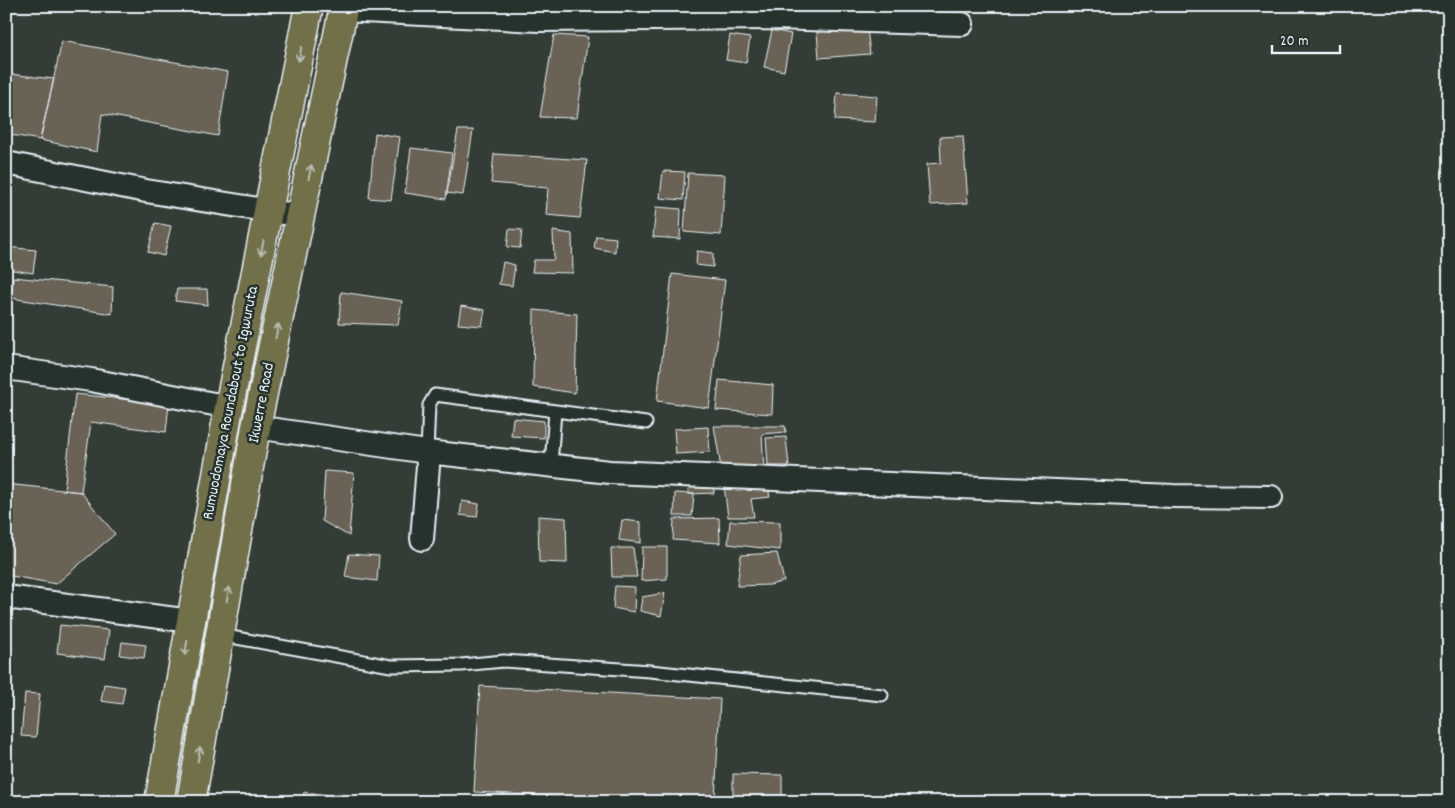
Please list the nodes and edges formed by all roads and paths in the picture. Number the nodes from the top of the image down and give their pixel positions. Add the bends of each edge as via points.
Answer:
1 (309, 6) edge
2 (343, 8) edge
3 (962, 24) dead end
4 (6, 163) edge
5 (269, 212) junction
6 (301, 216) junction
7 (6, 368) edge
8 (229, 407) junction
9 (555, 411) junction
10 (646, 423) dead end
11 (256, 427) junction
12 (427, 452) junction
13 (551, 465) junction
14 (1271, 497) dead end
15 (422, 539) dead end
16 (6, 597) edge
17 (191, 621) junction
18 (220, 635) junction
19 (882, 695) dead end
20 (159, 802) edge
21 (190, 802) edge

1 -> 5 main road, Rumuodomaya Roundabout to Igwuruta
2 - 3 street via 539,20 774,18
6 -> 2 main road, Ikwerre Road
4 - 5 street
5 - 6 street
5 -> 8 main road, Rumuodomaya Roundabout to Igwuruta
11 -> 6 main road, Ikwerre Road
7 - 8 street via 91,380
8 - 17 main road, Rumuodomaya Roundabout to Igwuruta
9 - 10 lane
9 - 12 lane via 435,395 429,405
9 - 13 lane
11 - 12 street
18 -> 11 main road, Ikwerre Road
12 - 13 street
12 - 15 street
13 - 14 street via 610,472 1173,496
16 - 17 street
17 -> 20 main road, Rumuodomaya Roundabout to Igwuruta
18 - 19 lane via 391,666 504,661 650,671
21 -> 18 main road, Ikwerre Road

